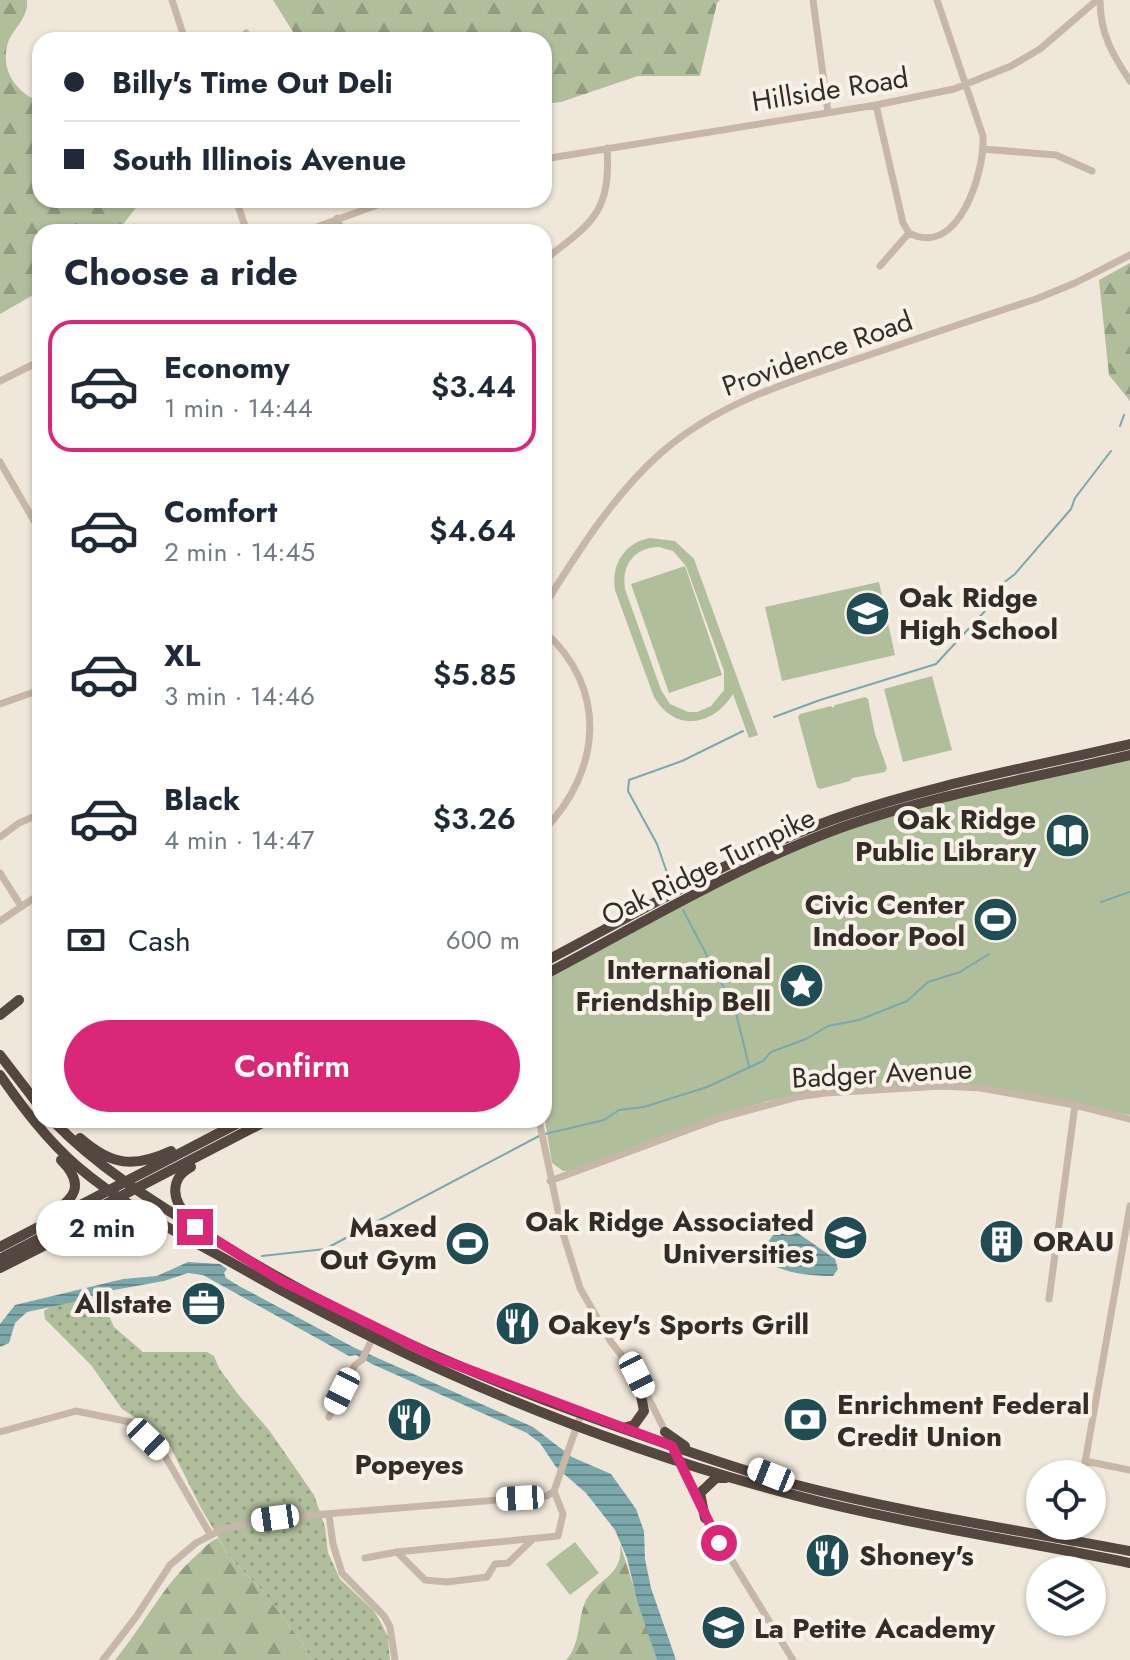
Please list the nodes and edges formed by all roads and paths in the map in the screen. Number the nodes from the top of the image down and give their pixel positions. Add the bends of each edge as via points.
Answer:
1 (172, 0) edge
2 (813, 0) edge
3 (937, 0) edge
4 (1098, 0) edge
5 (182, 32) edge
6 (1130, 81) edge
7 (966, 85) junction
8 (876, 105) junction
9 (828, 112) junction
10 (607, 148) junction
11 (983, 149) junction
12 (552, 158) edge
13 (1092, 171) dead end
14 (367, 208) edge
15 (337, 218) junction
16 (322, 224) edge
17 (339, 224) edge
18 (909, 233) junction
19 (552, 254) edge
20 (1130, 255) edge
21 (880, 266) dead end
22 (32, 365) edge
23 (0, 381) edge
24 (0, 462) edge
25 (32, 517) edge
26 (552, 594) edge
27 (552, 639) edge
28 (32, 693) edge
29 (0, 704) edge
30 (1130, 741) edge
31 (1130, 755) edge
32 (32, 817) edge
33 (552, 822) edge
34 (0, 837) edge
35 (0, 873) edge
36 (32, 899) edge
37 (21, 906) junction
38 (0, 921) edge
39 (552, 958) edge
40 (552, 971) edge
41 (0, 1045) edge
42 (0, 1055) edge
43 (0, 1075) edge
44 (30, 1096) joint
45 (1075, 1105) junction
46 (32, 1118) edge
47 (1130, 1119) edge
48 (62, 1128) edge
49 (65, 1128) edge
50 (224, 1128) edge
51 (229, 1128) edge
52 (252, 1128) edge
53 (541, 1128) edge
54 (40, 1129) joint
55 (233, 1138) junction
56 (550, 1181) junction
57 (131, 1186) junction
58 (110, 1190) junction
59 (121, 1198) junction
60 (1130, 1206) edge
61 (133, 1207) junction
62 (15, 1239) junction
63 (226, 1246) junction
64 (0, 1247) edge
65 (0, 1259) edge
66 (0, 1268) edge
67 (1049, 1299) dead end
68 (371, 1342) junction
69 (637, 1375) junction
70 (329, 1417) dead end
71 (579, 1419) junction
72 (620, 1428) junction
73 (0, 1432) edge
74 (665, 1432) junction
75 (672, 1446) junction
76 (678, 1460) junction
77 (1085, 1460) edge
78 (1106, 1465) edge
79 (1130, 1470) edge
80 (737, 1479) junction
81 (793, 1484) junction
82 (550, 1494) junction
83 (329, 1515) junction
84 (705, 1518) junction
85 (210, 1534) junction
86 (533, 1539) junction
87 (1073, 1540) edge
88 (1072, 1546) junction
89 (1130, 1551) edge
90 (397, 1552) junction
91 (365, 1558) dead end
92 (1130, 1563) edge
93 (103, 1660) edge
94 (395, 1660) edge
95 (793, 1660) edge

1 - 5 street
2 - 9 street
3 - 7 street
4 - 6 street via 1106,41
4 - 7 street, Hillside Road via 1040,49
7 - 8 street, Hillside Road
7 - 11 street
8 - 9 street, Hillside Road
8 - 18 street
9 - 10 street, Hillside Road
10 - 12 street, Hillside Road
10 - 19 street via 607,189 600,209
11 - 13 street via 1056,155
11 - 18 street via 980,172 948,231 917,237
14 - 15 street
15 - 16 street
15 - 17 street
18 - 21 street
20 - 26 street, Providence Road via 1036,299 771,388 710,417 632,482
22 - 23 street
24 - 25 street
27 - 33 street via 577,675 590,730 579,783
28 - 29 street
30 - 39 highway, Oak Ridge Turnpike via 835,819 753,853
31 - 40 highway, Oak Ridge Turnpike via 913,806 839,829 741,871
32 - 34 street
35 - 37 street
36 - 37 street
37 - 38 street
41 - 44 highway
42 - 44 highway
43 - 46 highway
45 - 47 street, Badger Avenue
45 - 56 street, Badger Avenue via 942,1086 797,1097 720,1118
45 - 67 street
48 - 57 highway
49 - 50 highway via 100,1153 125,1162 146,1161
51 - 57 highway
52 - 55 highway
53 - 56 street
54 - 58 highway
54 - 62 highway via 72,1172 75,1187 68,1202
55 - 57 highway
55 - 63 highway via 183,1171 175,1193 183,1212
56 - 69 street via 580,1288
57 - 58 highway
57 - 59 highway
57 - 63 highway
58 - 59 highway
58 - 62 highway
59 - 61 highway
59 - 65 highway
60 - 77 street
61 - 66 highway via 114,1210
61 - 68 highway
62 - 64 highway
63 - 71 highway via 376,1329
68 - 70 street
68 - 71 highway
69 - 72 highway via 644,1411 634,1425
69 - 74 street
71 - 72 highway
71 - 76 highway
71 - 82 street
72 - 75 highway
73 - 85 street via 76,1411 130,1422 165,1456
74 - 75 street
74 - 81 highway via 684,1445
75 - 76 street
75 - 81 highway
76 - 80 highway
76 - 84 street
78 - 79 street
80 - 84 highway via 716,1478 703,1487
80 - 88 highway via 874,1514
81 - 88 highway
82 - 83 street
82 - 86 street via 563,1514 558,1536
83 - 85 street via 247,1522
83 - 94 street via 342,1573 384,1616
84 - 95 street
85 - 93 street via 170,1565
86 - 90 street
86 - 90 street via 508,1563 495,1564 487,1577 447,1582 425,1580
87 - 88 street
88 - 89 highway
88 - 92 highway
90 - 91 street

